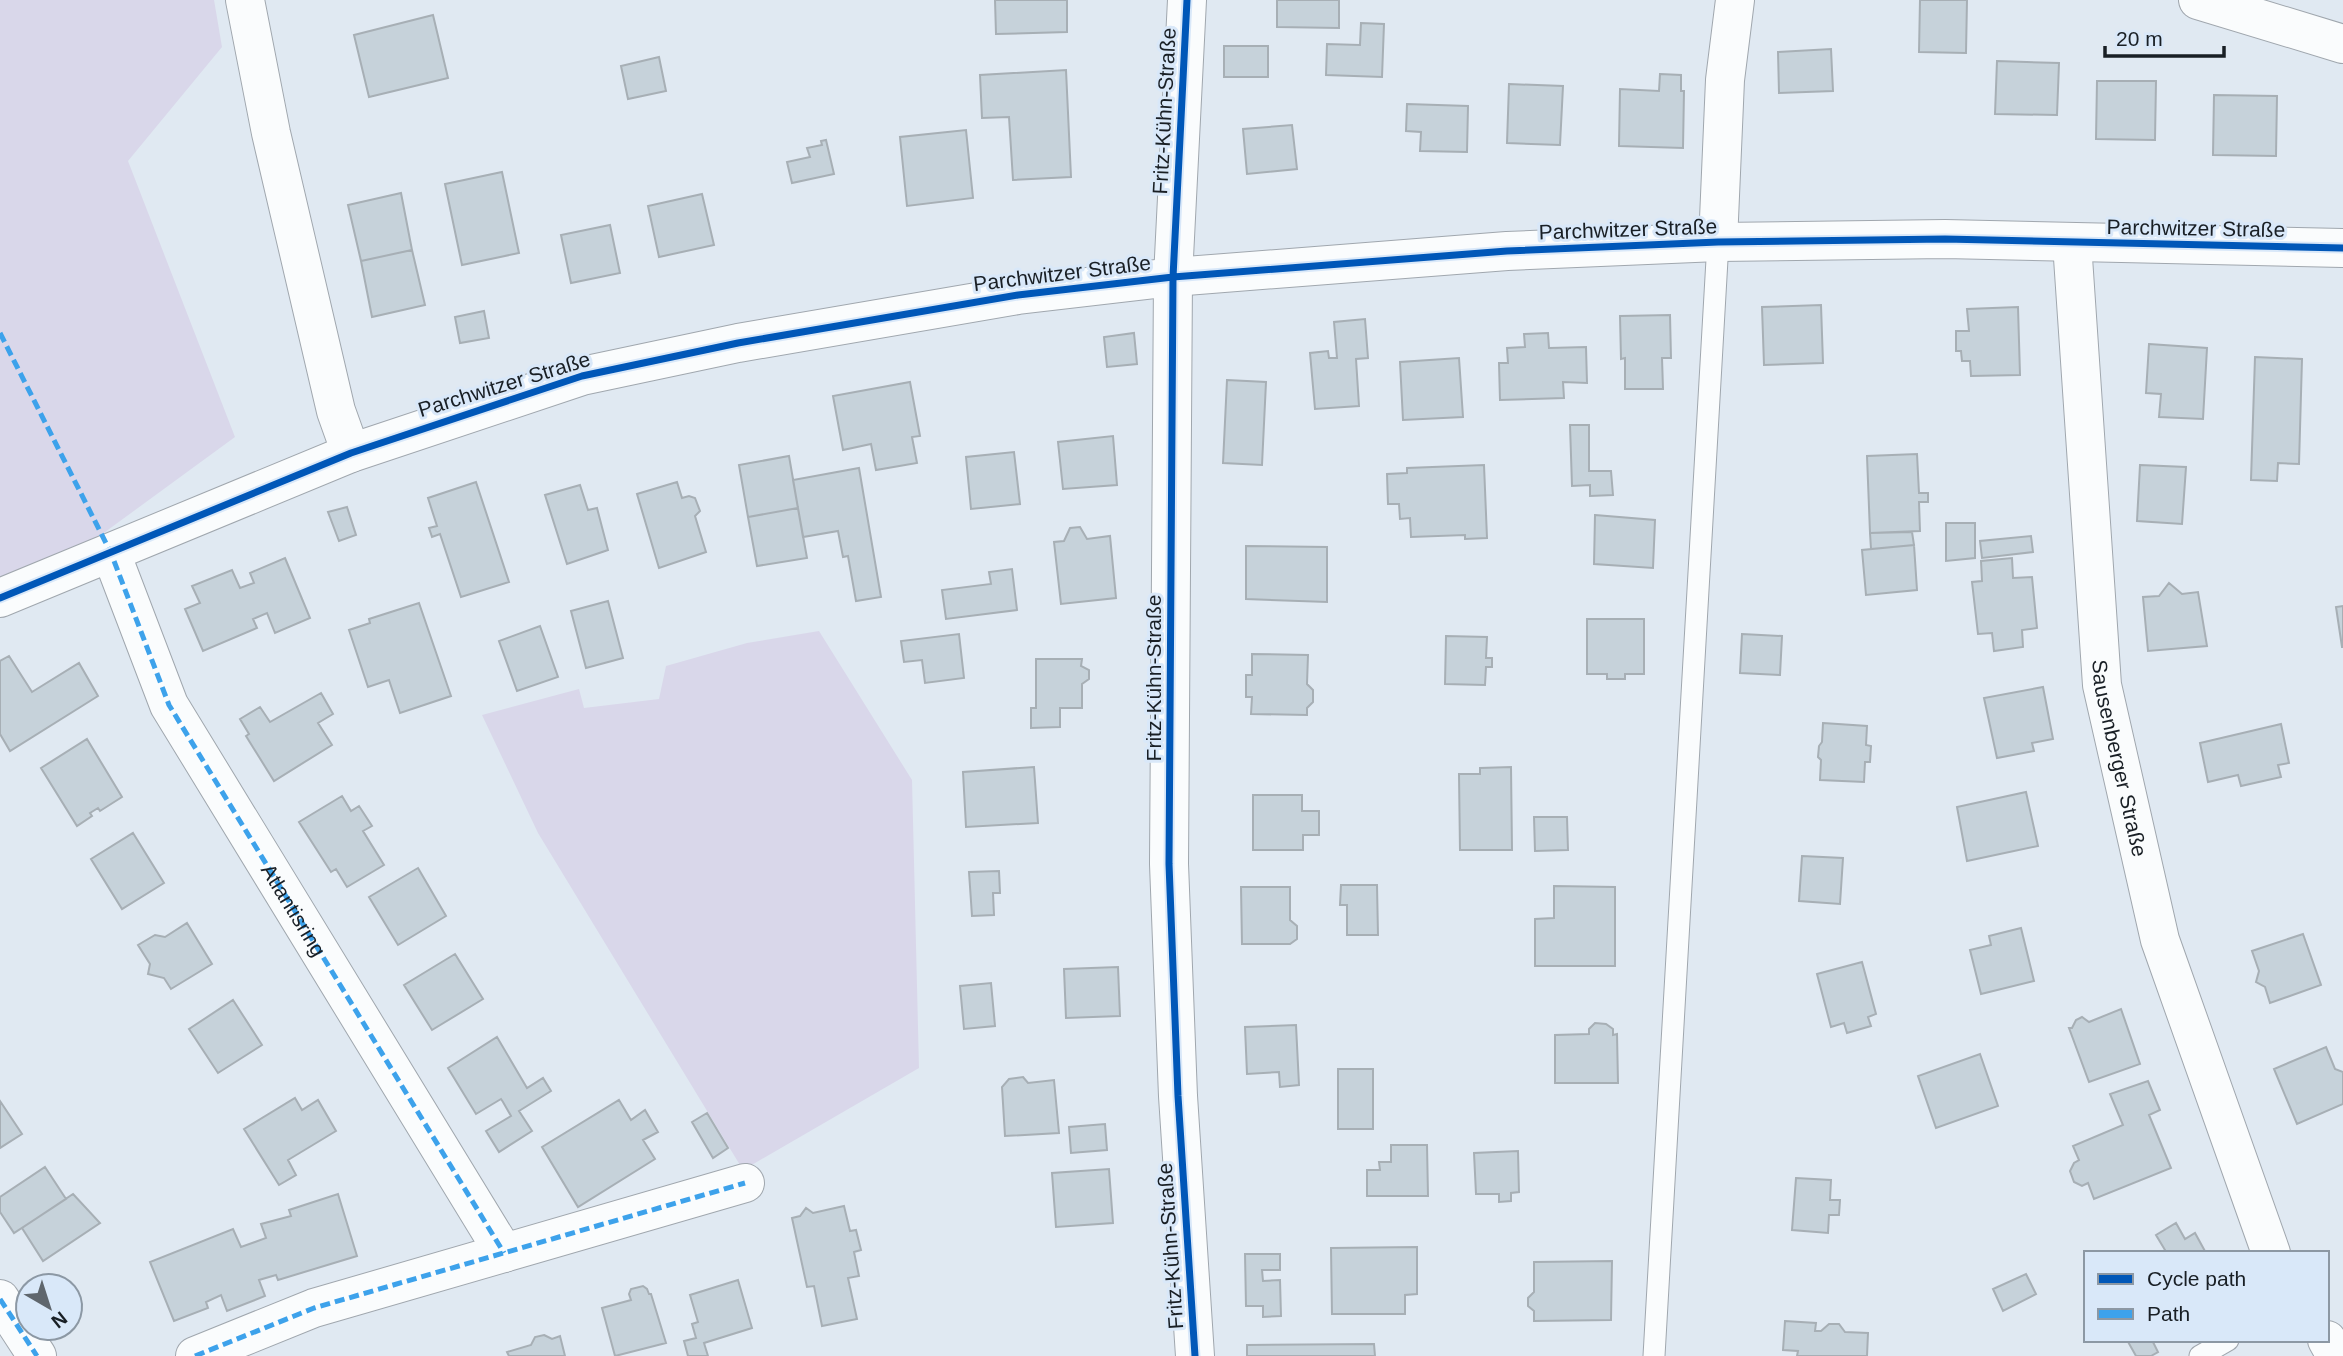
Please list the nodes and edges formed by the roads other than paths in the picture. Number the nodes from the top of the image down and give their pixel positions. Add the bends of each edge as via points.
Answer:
1 (245, 0) edge
2 (1187, 0) edge
3 (1735, 0) edge
4 (2198, 0) edge
5 (2343, 44) edge
6 (1718, 242) junction
7 (2072, 243) junction
8 (2343, 248) edge
9 (1174, 276) junction
10 (351, 453) junction
11 (111, 553) junction
12 (0, 598) edge
13 (746, 1182) dead end
14 (2270, 1251) edge
15 (504, 1253) junction
16 (0, 1299) edge
17 (2224, 1342) edge
18 (37, 1356) edge
19 (195, 1356) edge
20 (1195, 1356) edge
21 (1654, 1356) edge
22 (2200, 1356) edge

1 - 10 main road via 333,398
2 - 9 main road, Fritz-Kühn-Straße
3 - 6 main road, Parchwitzer Straße via 1725,80
4 - 5 main road
6 - 7 main road, Parchwitzer Straße via 1945,239
6 - 9 main road, Parchwitzer Straße via 1507,251
6 - 21 lane
7 - 8 main road, Parchwitzer Straße
7 - 14 main road, Sausenberger Straße via 2102,685 2160,940
9 - 10 main road, Parchwitzer Straße via 1018,295 608,370
9 - 20 main road, Fritz-Kühn-Straße via 1169,864
10 - 11 main road, Parchwitzer Straße
11 - 12 main road, Parchwitzer Straße
11 - 15 main road, Atlantisring via 169,705
13 - 15 main road
15 - 19 main road via 314,1308
16 - 18 main road
17 - 22 lane

